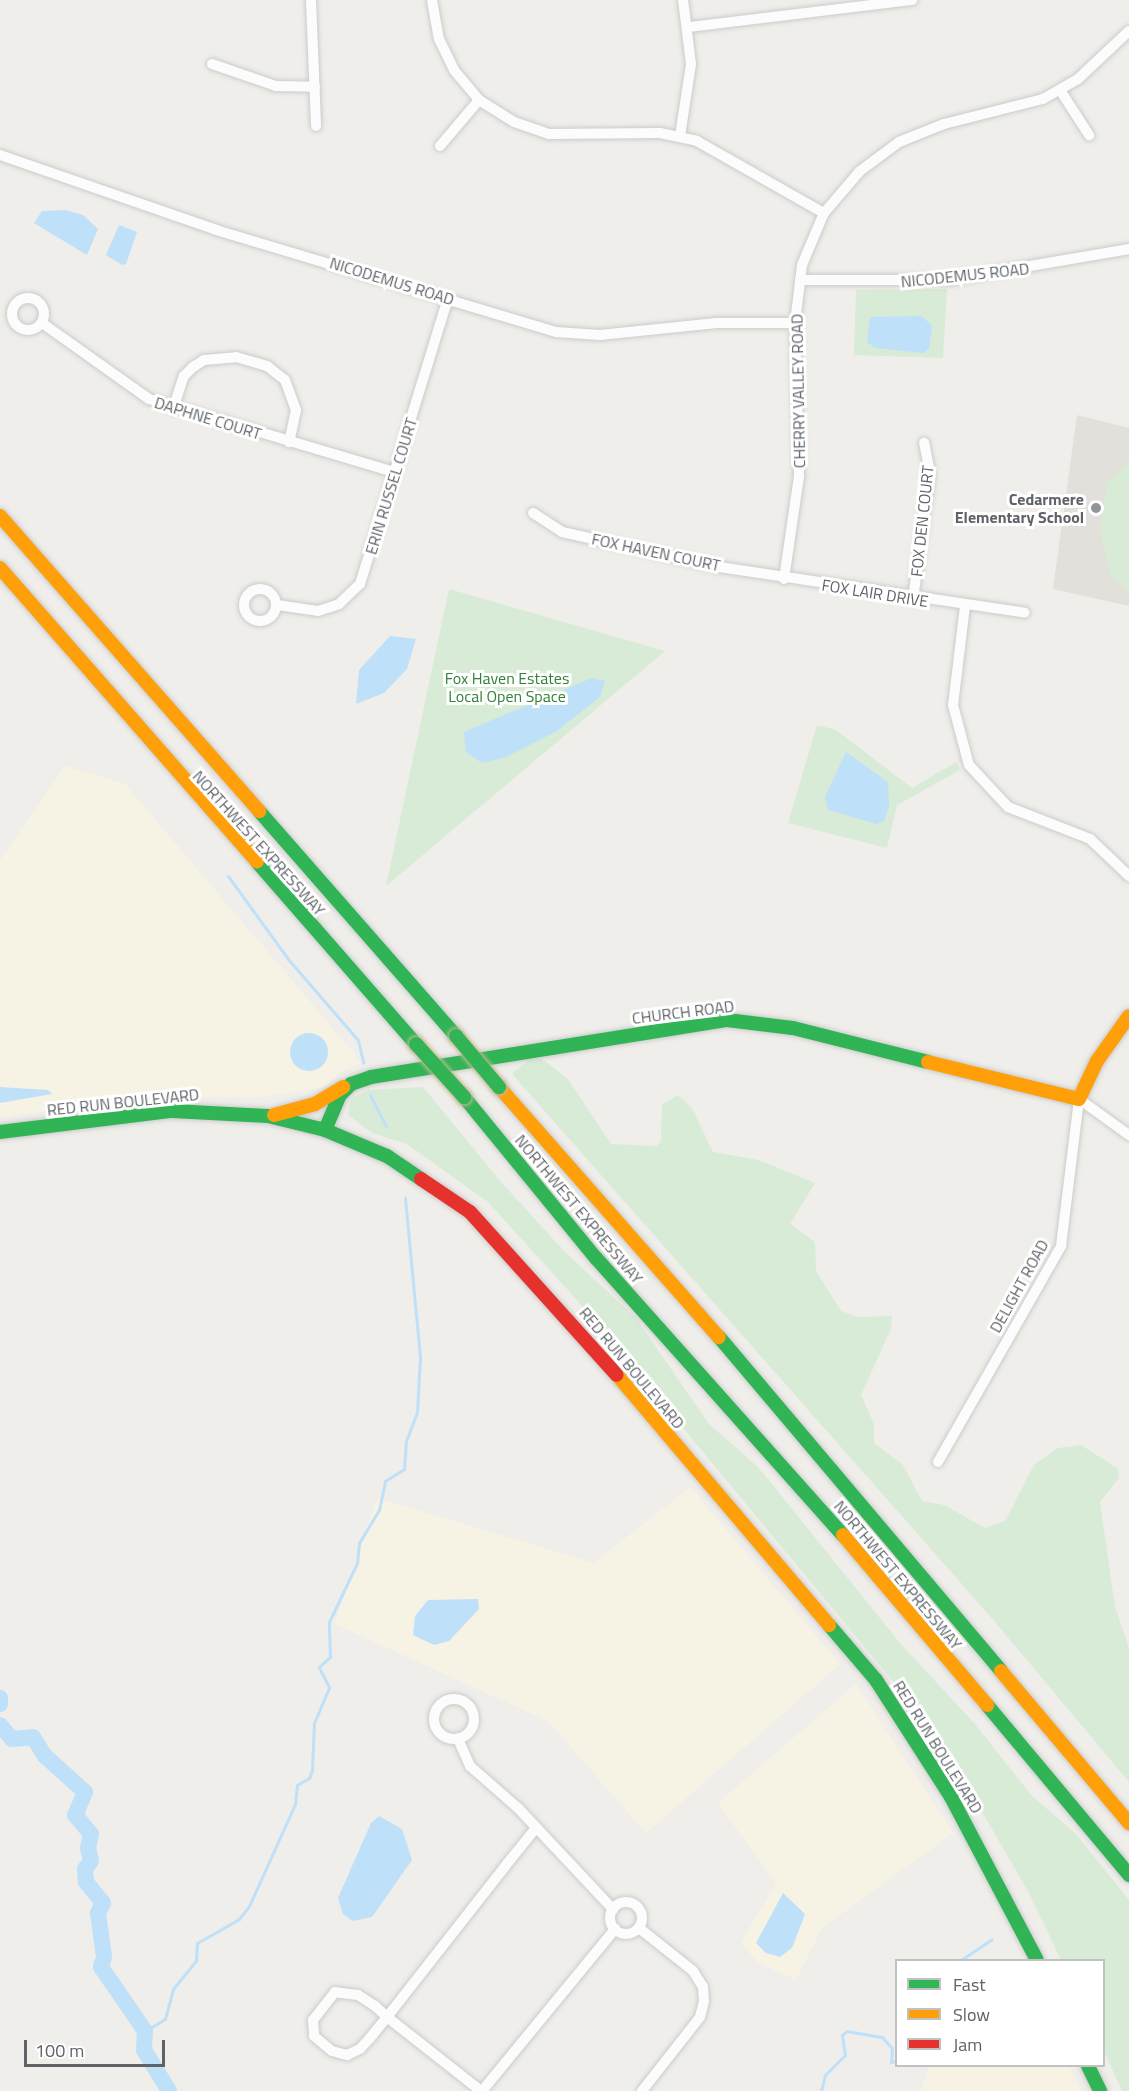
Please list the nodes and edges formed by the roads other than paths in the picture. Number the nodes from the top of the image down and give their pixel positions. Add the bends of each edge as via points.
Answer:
1 (311, 0) edge
2 (432, 0) edge
3 (683, 0) edge
4 (912, 0) edge
5 (689, 27) junction
6 (1129, 31) edge
7 (212, 64) dead end
8 (315, 87) junction
9 (1060, 90) junction
10 (479, 100) junction
11 (316, 126) dead end
12 (1089, 135) dead end
13 (680, 136) junction
14 (440, 146) dead end
15 (0, 155) edge
16 (824, 213) junction
17 (1129, 249) edge
18 (800, 280) junction
19 (448, 298) junction
20 (42, 323) dead end
21 (795, 323) junction
22 (173, 409) junction
23 (289, 442) junction
24 (924, 443) dead end
25 (394, 472) junction
26 (0, 503) edge
27 (533, 513) dead end
28 (0, 516) edge
29 (0, 568) edge
30 (784, 579) junction
31 (0, 582) edge
32 (913, 600) junction
33 (276, 605) dead end
34 (965, 606) junction
35 (1025, 613) dead end
36 (95, 628) junction
37 (142, 736) junction
38 (1129, 876) edge
39 (1129, 1016) edge
40 (351, 1084) junction
41 (1079, 1099) junction
42 (268, 1116) junction
43 (325, 1130) junction
44 (0, 1132) edge
45 (1129, 1135) edge
46 (938, 1462) dead end
47 (458, 1739) dead end
48 (1129, 1823) edge
49 (536, 1828) junction
50 (1129, 1875) edge
51 (613, 1909) junction
52 (639, 1928) junction
53 (615, 1929) junction
54 (1035, 1959) edge
55 (387, 2017) junction
56 (1088, 2067) edge
57 (481, 2091) edge
58 (642, 2091) edge
59 (1100, 2091) edge

1 - 8 street
2 - 10 street via 446,55
3 - 5 street
4 - 5 street
5 - 13 street via 691,81
6 - 9 street, CHERRY VALLEY ROAD
7 - 8 street via 276,86
8 - 11 street
9 - 12 street
9 - 16 street, CHERRY VALLEY ROAD via 1024,107 944,124 899,142 860,171
10 - 13 street via 514,122 549,134
10 - 14 street
13 - 16 street via 714,146
15 - 19 street, NICODEMUS ROAD via 216,230
16 - 18 street, CHERRY VALLEY ROAD
17 - 18 street, NICODEMUS ROAD via 948,280
18 - 21 street, CHERRY VALLEY ROAD
19 - 21 street, NICODEMUS ROAD via 574,334 716,323
19 - 25 street, ERIN RUSSEL COURT
20 - 22 street, DAPHNE COURT via 149,399
21 - 30 street, CHERRY VALLEY ROAD via 799,476
22 - 23 street, DAPHNE COURT
22 - 23 street via 184,376 193,367 204,360 236,357 267,366 285,380 296,410
23 - 25 street, DAPHNE COURT
24 - 32 street, FOX DEN COURT via 930,473
25 - 33 street, ERIN RUSSEL COURT via 366,567 351,595 318,611
26 - 36 main road
27 - 30 street, FOX HAVEN COURT via 562,532
28 - 36 main road, NORTHWEST EXPRESSWAY
29 - 37 main road, NORTHWEST EXPRESSWAY
30 - 32 street, FOX LAIR DRIVE
31 - 37 main road
32 - 34 street, FOX LAIR DRIVE
34 - 35 street, FOX LAIR DRIVE
34 - 38 street via 953,705 960,744 978,780 1008,807 1090,839
36 - 48 main road, NORTHWEST EXPRESSWAY, bridge via 766,1390
37 - 50 main road, NORTHWEST EXPRESSWAY, bridge via 464,1097 596,1258 864,1558
39 - 41 main road, DELIGHT ROAD via 1091,1070
40 - 41 main road, CHURCH ROAD via 371,1077 741,1020 793,1028
40 - 42 main road, CHURCH ROAD via 315,1104
40 - 43 main road via 336,1101
41 - 45 street, CHURCH ROAD
41 - 46 street, DELIGHT ROAD via 1061,1245
42 - 43 main road, RED RUN BOULEVARD
42 - 44 main road, RED RUN BOULEVARD via 171,1111
43 - 54 main road, RED RUN BOULEVARD via 408,1167 490,1230 850,1647 899,1712 946,1789
47 - 49 street via 470,1766
49 - 51 street
49 - 55 street
51 - 52 street via 626,1902 636,1906 641,1916
51 - 53 street
52 - 53 street via 630,1933
52 - 58 street via 693,1971 703,1987 704,2001 700,2017
53 - 57 street
55 - 55 street via 353,2054 332,2051 313,2033 315,2015 330,1996 342,1991 358,1995
55 - 57 street
56 - 59 main road

